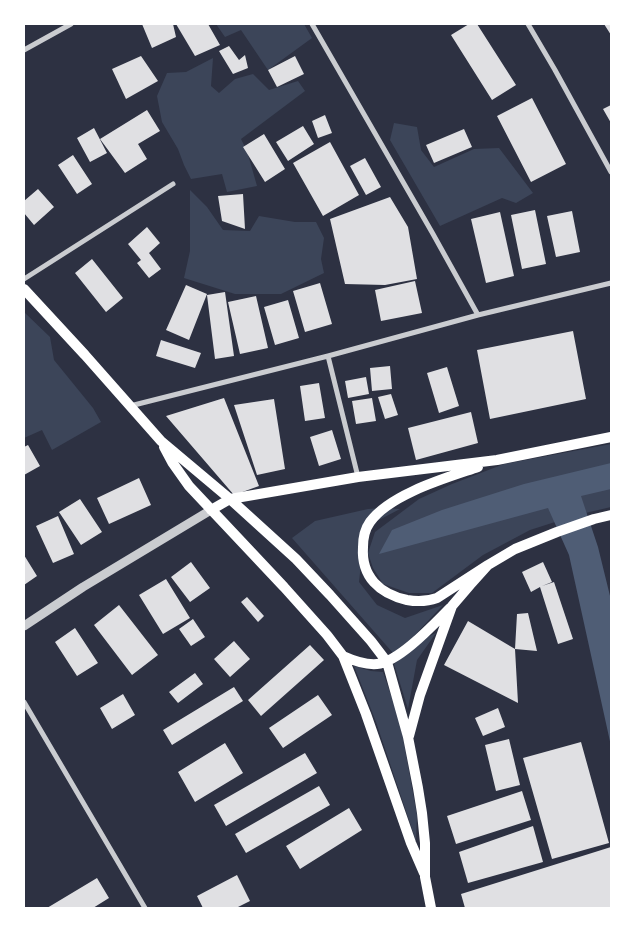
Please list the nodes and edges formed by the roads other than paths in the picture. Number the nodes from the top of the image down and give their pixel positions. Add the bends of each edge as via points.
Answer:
1 (71, 24) edge
2 (312, 24) edge
3 (528, 24) edge
4 (24, 50) edge
5 (611, 172) edge
6 (173, 184) dead end
7 (24, 279) edge
8 (611, 283) edge
9 (24, 289) edge
10 (478, 315) junction
11 (328, 356) junction
12 (130, 406) junction
13 (611, 437) edge
14 (161, 441) junction
15 (497, 460) junction
16 (358, 478) junction
17 (230, 499) junction
18 (211, 510) junction
19 (611, 515) edge
20 (488, 565) junction
21 (452, 606) junction
22 (24, 626) edge
23 (343, 656) junction
24 (387, 662) junction
25 (24, 702) edge
26 (408, 737) junction
27 (425, 877) junction
28 (145, 908) edge
29 (431, 908) edge

1 - 4 street
2 - 10 street
3 - 5 street
6 - 7 street
8 - 10 street
9 - 12 main road
10 - 11 street
11 - 12 street
11 - 16 street
12 - 14 main road
13 - 15 main road
14 - 17 main road
14 - 18 main road via 180,475
15 - 16 main road
15 - 20 main road via 406,494 378,513 370,522 363,541 364,565 376,585 395,597 417,602 437,598
16 - 17 main road
17 - 18 main road
17 - 24 main road via 296,559
18 - 22 street
18 - 23 main road via 305,610
19 - 20 main road via 557,532
20 - 21 main road
21 - 24 main road
21 - 26 main road
23 - 24 main road via 365,663
23 - 27 main road
24 - 26 main road
25 - 28 street
26 - 27 main road via 422,813
27 - 29 main road

